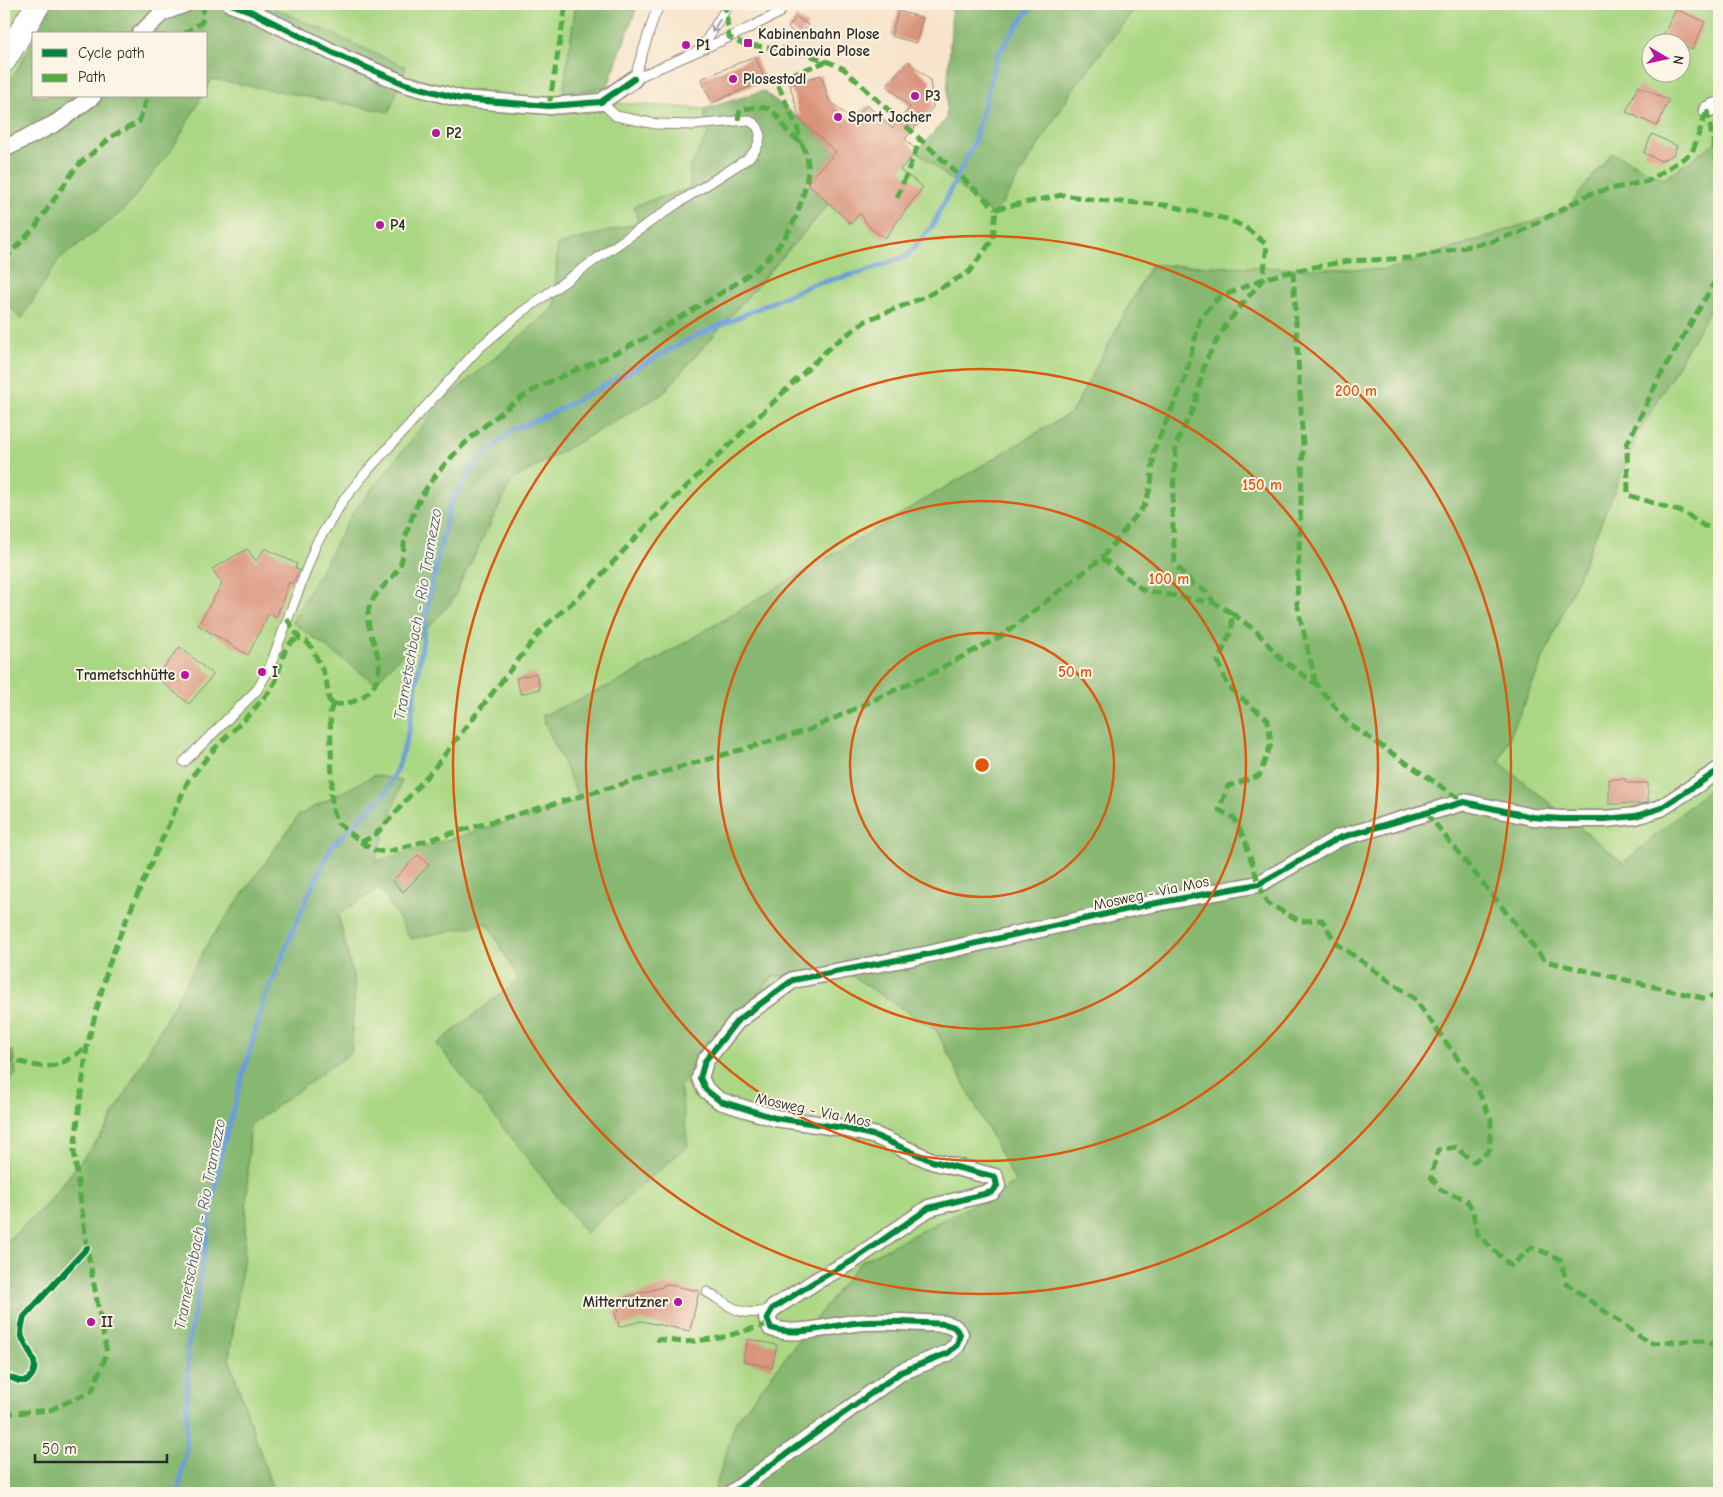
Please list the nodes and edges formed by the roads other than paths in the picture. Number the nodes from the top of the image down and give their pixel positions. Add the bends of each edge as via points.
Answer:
1 (38, 4) edge
2 (185, 4) edge
3 (231, 4) edge
4 (660, 4) edge
5 (730, 4) edge
6 (785, 4) edge
7 (142, 32) edge
8 (701, 49) junction
9 (4, 60) edge
10 (634, 79) junction
11 (90, 98) edge
12 (601, 102) junction
13 (4, 149) edge
14 (184, 762) dead end
15 (1719, 770) edge
16 (707, 1292) dead end
17 (772, 1309) junction
18 (732, 1493) edge

1 - 9 street
2 - 7 street via 162,13
3 - 12 street via 405,84 461,99 549,106
4 - 10 lane
5 -> 8 lane
6 - 8 lane via 779,13
8 - 10 lane
10 - 12 street
11 - 13 street via 56,123
12 - 14 lane via 616,116 656,124 692,125 747,120 757,127 759,144 747,159 522,312 479,348 344,499 316,544 269,669 257,690
15 - 17 street, Mosweg - Via Mos via 1661,808 1636,816 1532,817 1464,802 1338,838 1259,884 793,980 737,1021 706,1061 700,1078 706,1090 720,1101 774,1118 876,1136 932,1161 994,1177 997,1186 992,1192 928,1208 852,1261
16 - 17 lane via 741,1312 757,1314
17 - 18 street via 767,1318 771,1328 782,1332 856,1323 945,1324 954,1326 960,1334 957,1345 948,1353 901,1372

